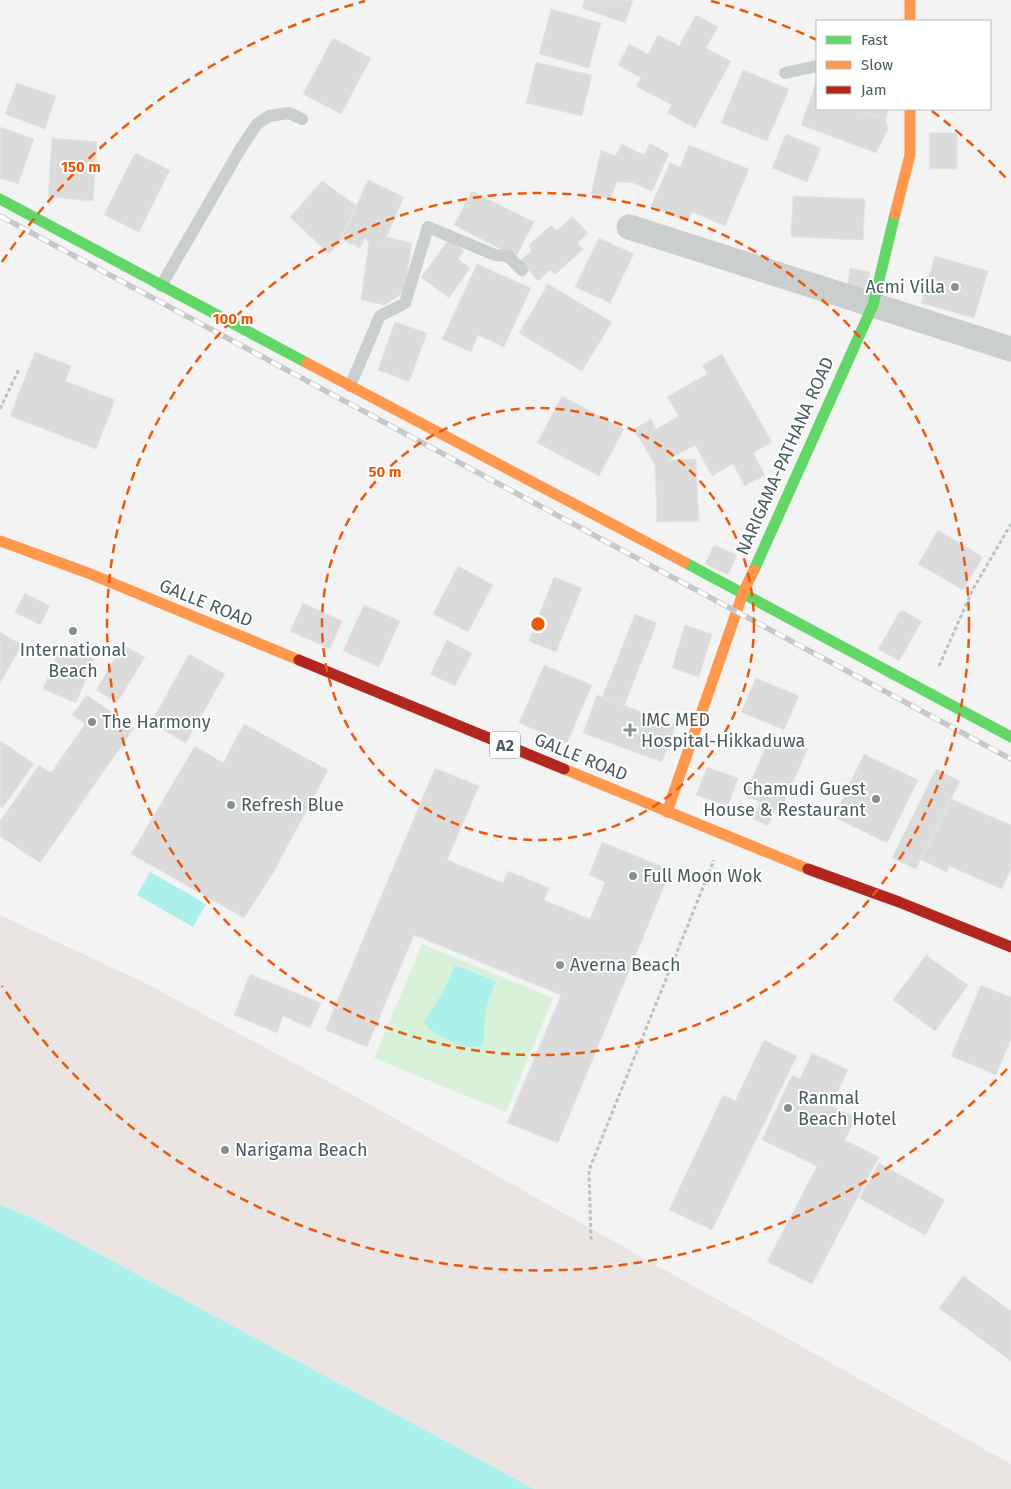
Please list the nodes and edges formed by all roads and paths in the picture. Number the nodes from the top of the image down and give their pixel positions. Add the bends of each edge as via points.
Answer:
1 (910, 0) edge
2 (910, 20) edge
3 (816, 66) edge
4 (785, 73) dead end
5 (910, 110) edge
6 (302, 119) dead end
7 (0, 199) edge
8 (629, 227) dead end
9 (522, 270) dead end
10 (161, 286) junction
11 (873, 305) junction
12 (1011, 349) edge
13 (19, 369) dead end
14 (350, 386) junction
15 (0, 409) edge
16 (1011, 524) edge
17 (0, 541) edge
18 (743, 593) junction
19 (927, 692) junction
20 (1011, 737) edge
21 (667, 812) junction
22 (725, 834) junction
23 (1011, 947) edge
24 (591, 1240) dead end

1 - 2 main road
3 - 4 lane
5 - 11 main road, NARIGAMA-PATHANA ROAD via 910,155
6 - 10 lane via 289,113 270,116 257,124
7 - 10 main road
8 - 11 street
9 - 14 lane via 508,256 495,255 428,227 406,303 380,316
10 - 14 main road
11 - 12 street
11 - 18 main road, NARIGAMA-PATHANA ROAD
13 - 15 path
14 - 18 main road
16 - 19 path via 973,589
17 - 21 main road, GALLE ROAD / A2 via 97,577
18 - 19 main road
18 - 21 main road, NARIGAMA-PATHANA ROAD
19 - 20 main road
21 - 22 main road, GALLE ROAD / A2
22 - 23 main road, GALLE ROAD / A2
22 - 24 path via 589,1170

